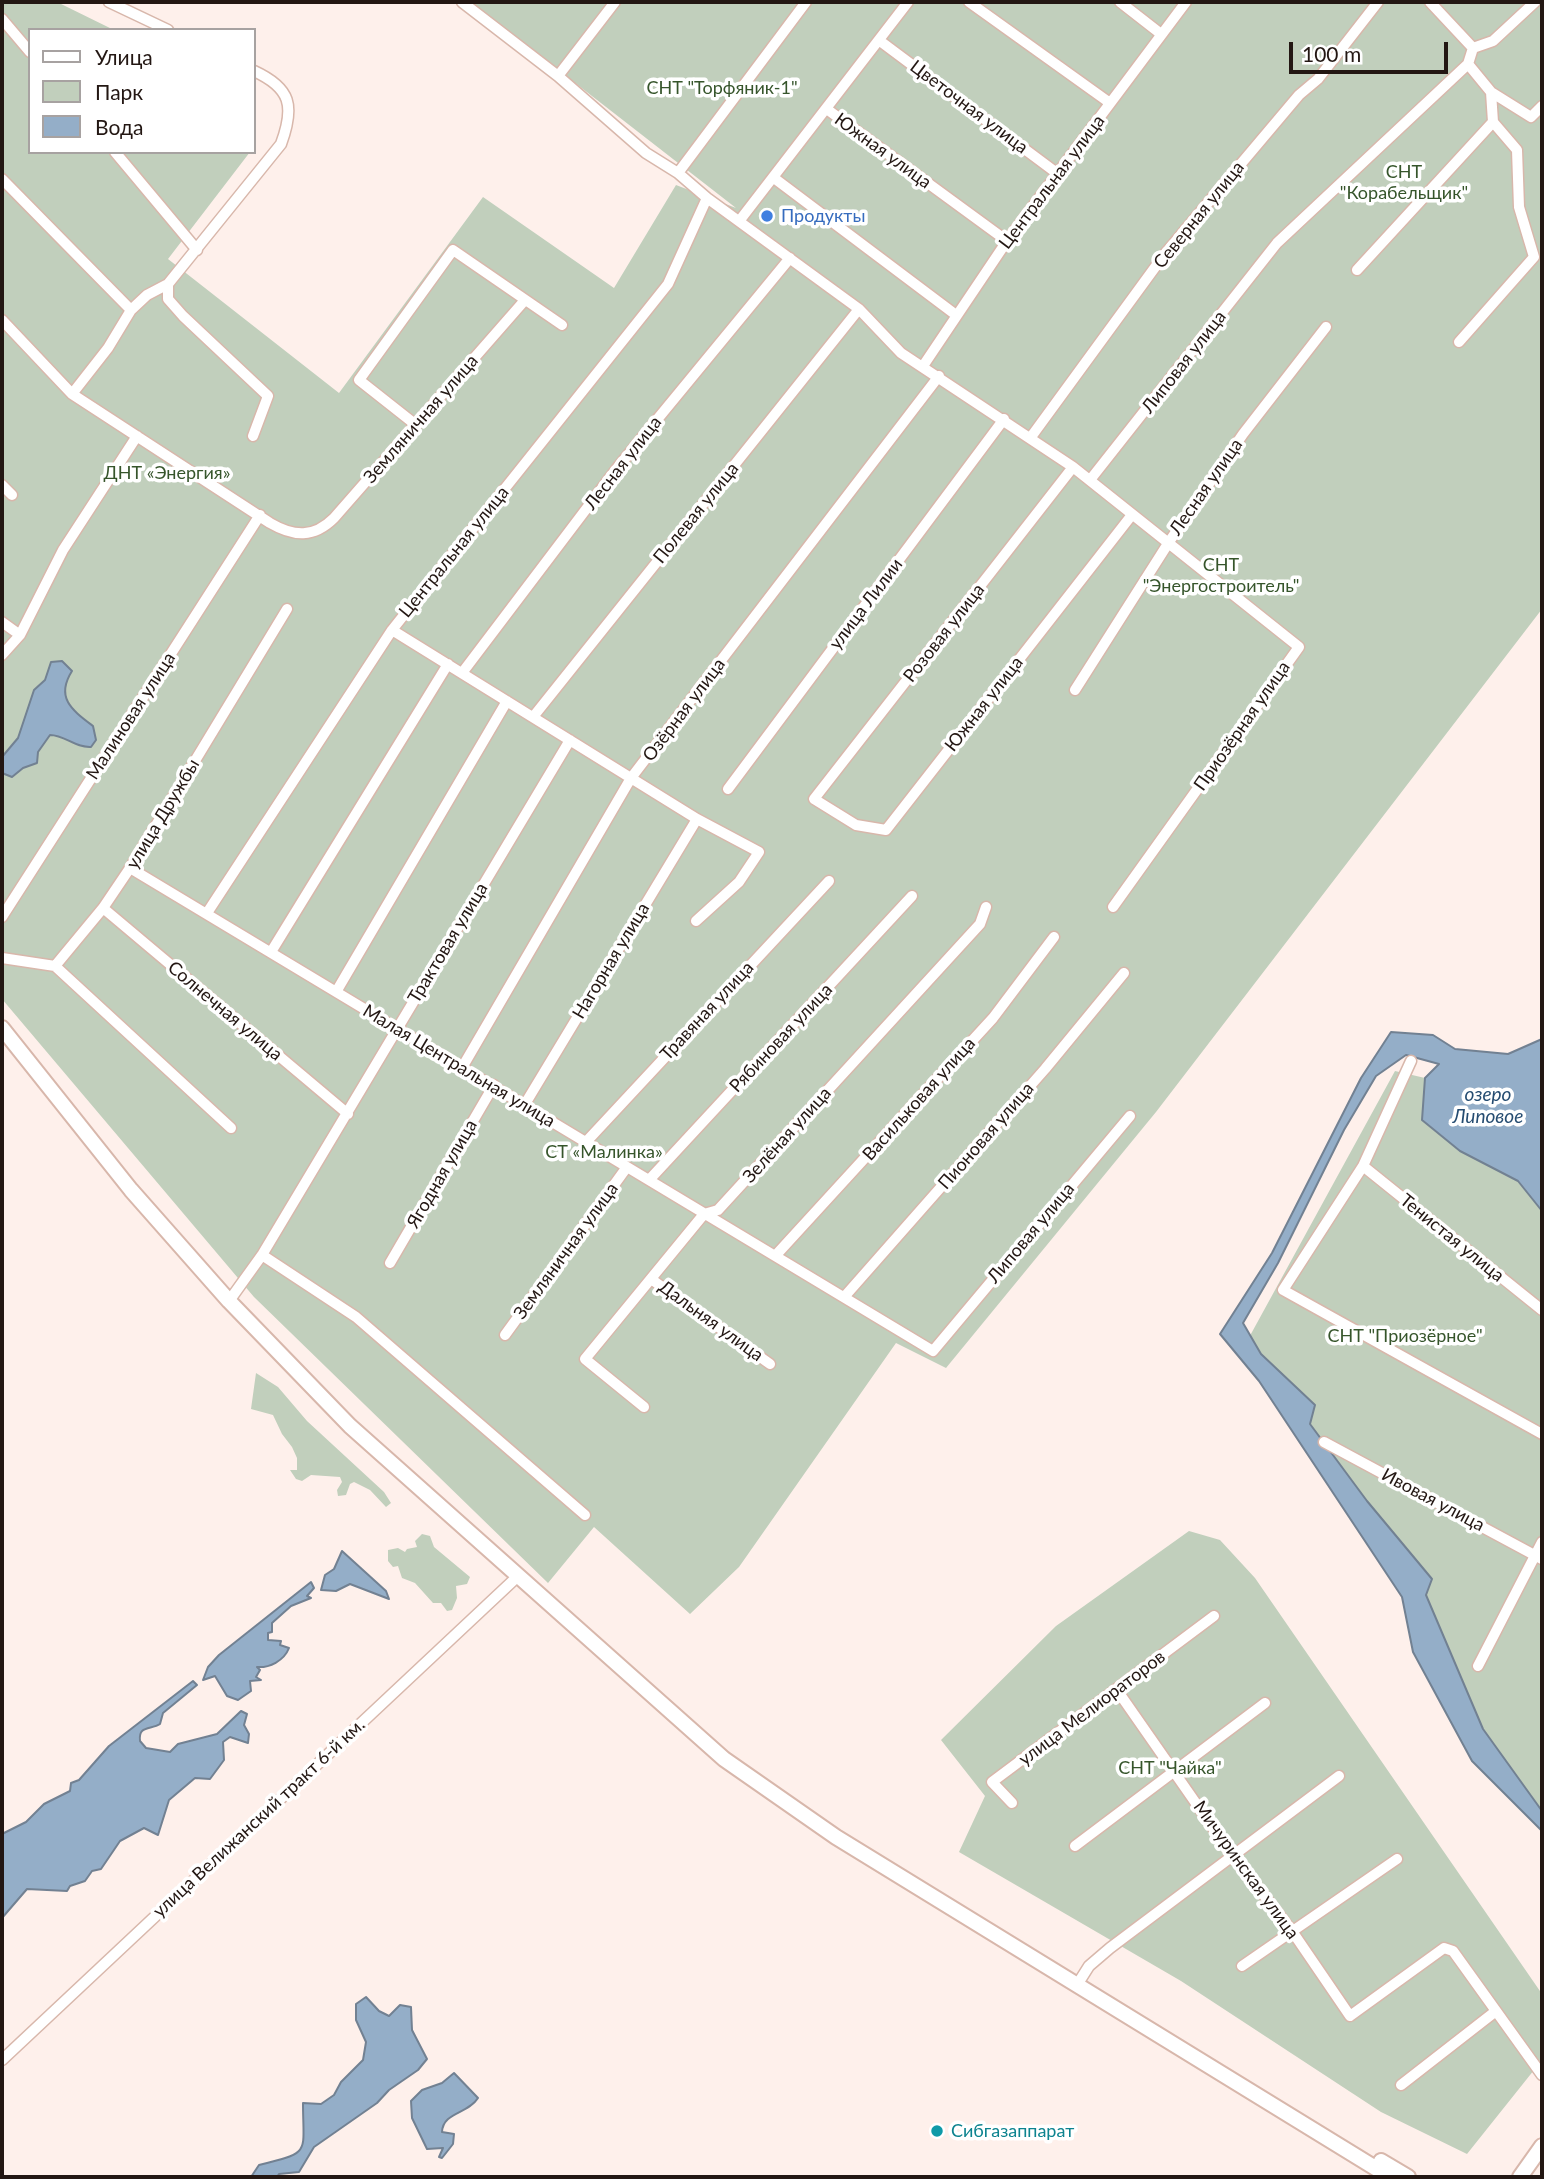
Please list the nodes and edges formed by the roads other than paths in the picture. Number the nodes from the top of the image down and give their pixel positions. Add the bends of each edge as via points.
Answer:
1 (109, 2) edge
2 (462, 2) edge
3 (615, 2) edge
4 (806, 2) edge
5 (908, 2) edge
6 (969, 2) edge
7 (1120, 2) edge
8 (1186, 2) edge
9 (1378, 2) edge
10 (1430, 2) edge
11 (1535, 2) edge
12 (2, 19) edge
13 (164, 28) edge
14 (1161, 34) junction
15 (880, 41) junction
16 (1473, 48) junction
17 (28, 50) edge
18 (1468, 64) junction
19 (256, 72) edge
20 (558, 76) junction
21 (1491, 92) junction
22 (1111, 103) junction
23 (1542, 106) edge
24 (828, 110) junction
25 (1493, 122) junction
26 (117, 154) edge
27 (678, 173) junction
28 (1058, 174) junction
29 (2, 178) edge
30 (774, 178) junction
31 (707, 198) junction
32 (740, 220) junction
33 (1007, 241) junction
34 (197, 250) junction
35 (790, 258) junction
36 (1357, 270) dead end
37 (168, 284) junction
38 (525, 300) junction
39 (859, 309) junction
40 (131, 310) junction
41 (956, 315) junction
42 (2, 320) edge
43 (562, 325) dead end
44 (1326, 327) dead end
45 (1459, 342) dead end
46 (923, 366) junction
47 (939, 376) junction
48 (72, 394) junction
49 (1004, 419) junction
50 (416, 425) junction
51 (137, 436) junction
52 (253, 436) dead end
53 (1031, 437) junction
54 (1073, 467) junction
55 (1090, 480) junction
56 (2, 485) edge
57 (12, 495) dead end
58 (260, 515) junction
59 (1131, 516) junction
60 (1168, 542) junction
61 (287, 609) dead end
62 (2, 622) edge
63 (392, 630) junction
64 (20, 635) junction
65 (2, 655) edge
66 (447, 664) junction
67 (462, 673) junction
68 (1075, 690) dead end
69 (507, 701) junction
70 (533, 717) junction
71 (570, 740) junction
72 (631, 778) junction
73 (728, 789) dead end
74 (814, 799) joint
75 (697, 819) junction
76 (130, 868) junction
77 (829, 881) dead end
78 (912, 896) dead end
79 (986, 907) dead end
80 (1113, 907) dead end
81 (103, 908) junction
82 (207, 913) junction
83 (2, 917) edge
84 (696, 921) dead end
85 (1054, 937) dead end
86 (271, 952) junction
87 (2, 958) edge
88 (55, 966) junction
89 (1124, 973) dead end
90 (336, 992) junction
91 (2, 1028) edge
92 (396, 1029) junction
93 (1411, 1061) dead end
94 (463, 1066) junction
95 (494, 1085) junction
96 (525, 1104) junction
97 (348, 1114) junction
98 (1130, 1116) dead end
99 (231, 1128) dead end
100 (586, 1142) junction
101 (1363, 1166) junction
102 (627, 1167) junction
103 (650, 1180) junction
104 (704, 1214) junction
105 (262, 1255) junction
106 (776, 1255) junction
107 (390, 1263) dead end
108 (651, 1279) junction
109 (845, 1296) junction
110 (229, 1301) junction
111 (1542, 1311) edge
112 (505, 1335) dead end
113 (933, 1351) joint
114 (770, 1364) dead end
115 (644, 1407) dead end
116 (1542, 1434) edge
117 (1324, 1442) dead end
118 (585, 1515) dead end
119 (1542, 1542) edge
120 (1539, 1557) edge
121 (517, 1577) junction
122 (1214, 1616) dead end
123 (1478, 1666) dead end
124 (1117, 1690) junction
125 (1265, 1703) dead end
126 (1175, 1772) junction
127 (1339, 1776) dead end
128 (1012, 1803) dead end
129 (1075, 1846) dead end
130 (1232, 1855) junction
131 (1397, 1859) dead end
132 (1292, 1931) junction
133 (1242, 1966) dead end
134 (1077, 1985) junction
135 (1496, 2011) junction
136 (1164, 2038) junction
137 (2, 2060) edge
138 (1542, 2075) edge
139 (1401, 2085) dead end
140 (1542, 2146) edge
141 (1542, 2155) edge
142 (1373, 2177) edge
143 (1390, 2177) edge
144 (1408, 2177) edge
145 (1520, 2177) edge
146 (1529, 2177) edge

1 - 13 street
2 - 20 street
3 - 20 street
4 - 27 street
5 - 15 street
6 - 22 street
7 - 14 street
8 - 14 street, Центральная улица
9 - 53 street, Северная улица via 1318,79 1299,94 1164,255
10 - 16 street
11 - 16 street via 1493,41
12 - 17 street
14 - 22 street, Центральная улица
15 - 24 street
15 - 28 street, Цветочная улица
16 - 18 street
18 - 21 street
18 - 55 street, Липовая улица via 1277,243
19 - 34 street via 280,86 288,100 289,123 281,144
20 - 27 street via 646,153
21 - 23 street via 1531,117
21 - 25 street
22 - 28 street, Центральная улица
24 - 30 street
24 - 33 street, Южная улица
25 - 36 street
25 - 45 street via 1517,150 1519,207 1534,257
26 - 34 street
27 - 31 street
28 - 33 street, Центральная улица
29 - 40 street
30 - 32 street
30 - 41 street
31 - 32 street
31 - 63 street, Центральная улица via 668,284
32 - 35 street
33 - 41 street, Центральная улица
34 - 37 street
35 - 39 street
35 - 67 street, Лесная улица via 618,467
37 - 40 street
37 - 52 street via 169,299 183,316 268,396
38 - 43 street
38 - 50 street, Земляничная улица
38 - 50 street via 453,250 359,380
39 - 46 street via 901,353
39 - 70 street, Полевая улица
40 - 48 street
41 - 46 street, Центральная улица
42 - 48 street
44 - 60 street, Лесная улица via 1243,434
46 - 47 street
47 - 49 street
47 - 72 street, Озёрная улица
48 - 51 street
49 - 53 street
49 - 73 street, улица Лилии
50 - 58 street, Земляничная улица via 334,518 313,533 286,531
51 - 58 street
51 - 64 street via 63,550
53 - 54 street
54 - 55 street
54 - 74 street, Розовая улица
55 - 59 street
56 - 57 street
58 - 83 street, Малиновая улица
59 - 60 street
59 - 74 street, Южная улица via 886,831 856,825
60 - 68 street, Лесная улица
60 - 80 street, Приозёрная улица via 1298,647
61 - 76 street, улица Дружбы
62 - 64 street
63 - 66 street
63 - 82 street, Центральная улица
64 - 65 street
66 - 67 street
66 - 86 street
67 - 69 street
69 - 70 street
69 - 90 street
70 - 71 street
71 - 72 street
71 - 92 street, Трактовая улица
72 - 75 street
72 - 94 street, Озёрная улица
75 - 84 street via 759,852 738,882
75 - 96 street, Нагорная улица
76 - 81 street, улица Дружбы
76 - 82 street, Малая Центральная улица
77 - 100 street, Травяная улица
78 - 103 street, Рябиновая улица
79 - 104 street, Зелёная улица via 980,924 728,1200 718,1210
81 - 88 street, улица Дружбы
81 - 97 street, Солнечная улица
82 - 86 street, Малая Центральная улица
85 - 106 street, Васильковая улица via 993,1018
86 - 90 street, Малая Центральная улица
87 - 88 street
88 - 99 street
89 - 109 street, Пионовая улица
90 - 92 street, Малая Центральная улица
91 - 110 main road via 131,1190
92 - 94 street, Малая Центральная улица
92 - 97 street, Трактовая улица
93 - 101 street
94 - 95 street, Малая Центральная улица
95 - 96 street, Малая Центральная улица
95 - 107 street, Ягодная улица
96 - 100 street, Малая Центральная улица
97 - 105 street, Трактовая улица
98 - 113 street, Липовая улица
100 - 102 street, Малая Центральная улица
101 - 111 street, Тенистая улица
101 - 116 street via 1283,1290
102 - 103 street, Малая Центральная улица
102 - 112 street, Земляничная улица
103 - 104 street, Малая Центральная улица
104 - 106 street, Малая Центральная улица
104 - 108 street, Зелёная улица
105 - 110 street, Трактовая улица
105 - 118 street via 356,1317
106 - 109 street, Малая Центральная улица
108 - 114 street, Дальняя улица
108 - 115 street, Зелёная улица via 585,1359
109 - 113 street, Малая Центральная улица
110 - 121 main road via 350,1426
117 - 120 street, Ивовая улица
119 - 120 street
120 - 123 street
121 - 134 main road via 724,1759 836,1837
121 - 137 street, улица Велижанский тракт 6-й км.
122 - 124 street, улица Мелиораторов
124 - 126 street, Мичуринская улица
124 - 128 street, улица Мелиораторов via 992,1782
125 - 126 street
126 - 129 street
126 - 130 street, Мичуринская улица
127 - 130 street
130 - 132 street, Мичуринская улица
130 - 134 street via 1089,1966
131 - 132 street
132 - 133 street
132 - 135 street, Мичуринская улица via 1350,2016 1444,1948 1453,1951
134 - 136 main road
135 - 138 street
135 - 139 street
136 - 142 main road via 1216,2080
136 - 143 main road
136 - 144 main road via 1221,2062
140 - 145 main road
141 - 146 main road

